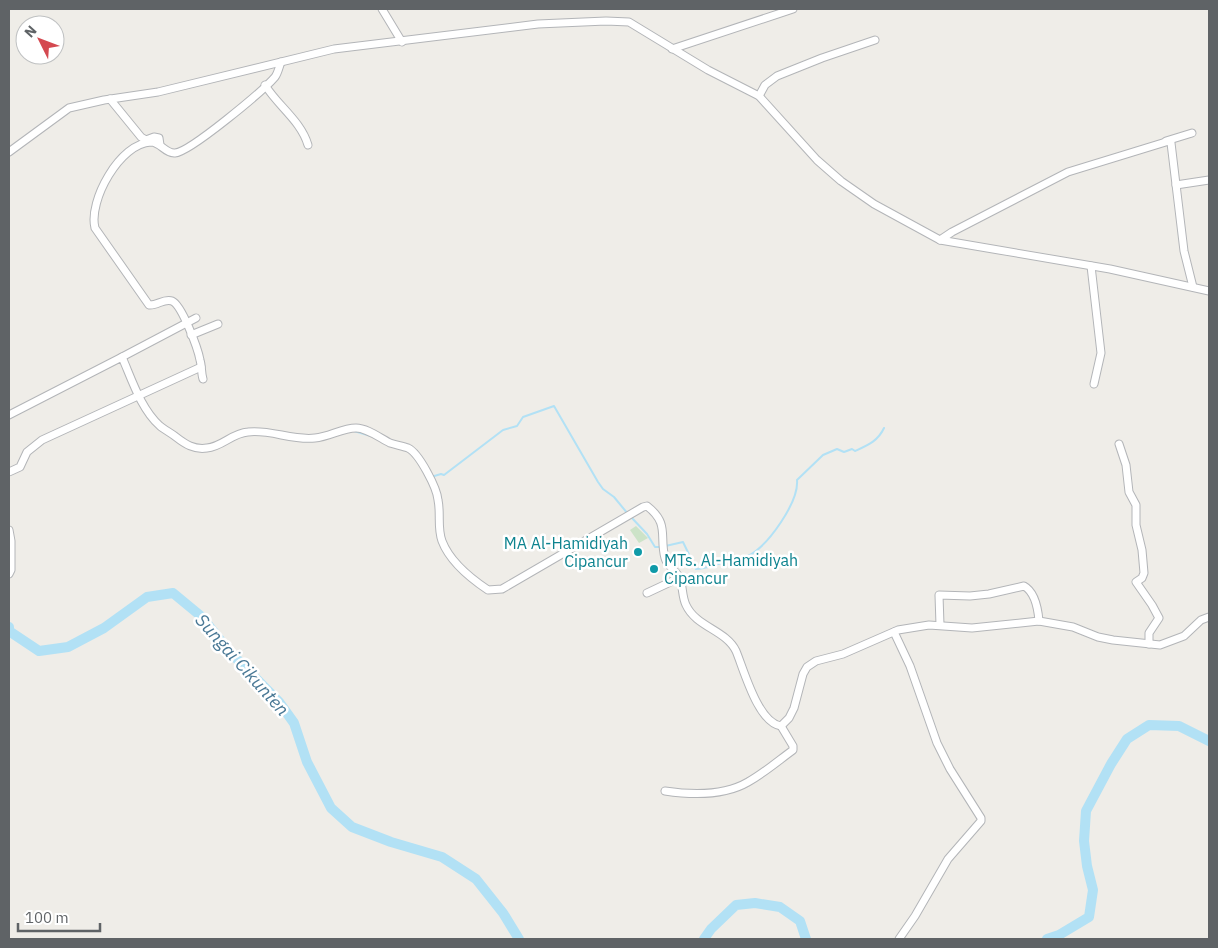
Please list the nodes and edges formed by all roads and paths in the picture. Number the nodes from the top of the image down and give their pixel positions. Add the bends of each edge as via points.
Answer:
1 (382, 9) edge
2 (793, 9) edge
3 (875, 40) dead end
4 (402, 42) junction
5 (672, 49) junction
6 (281, 62) junction
7 (265, 85) junction
8 (759, 96) junction
9 (110, 99) junction
10 (1192, 133) dead end
11 (1166, 141) junction
12 (160, 145) junction
13 (308, 146) dead end
14 (9, 152) edge
15 (1209, 180) edge
16 (1176, 185) junction
17 (940, 240) junction
18 (1091, 266) junction
19 (1193, 287) junction
20 (1209, 291) edge
21 (196, 318) dead end
22 (186, 323) junction
23 (218, 324) dead end
24 (191, 335) junction
25 (122, 357) junction
26 (201, 367) junction
27 (204, 379) dead end
28 (1094, 384) dead end
29 (140, 396) junction
30 (9, 415) edge
31 (1119, 444) dead end
32 (9, 472) edge
33 (9, 530) edge
34 (9, 574) edge
35 (679, 578) junction
36 (647, 593) dead end
37 (1209, 617) edge
38 (1039, 621) junction
39 (940, 625) junction
40 (894, 632) junction
41 (1149, 644) junction
42 (781, 726) junction
43 (665, 791) dead end
44 (899, 939) edge

1 - 4 street
2 - 5 street
3 - 8 street via 776,76 765,84
4 - 5 street via 538,24 606,21 629,22
4 - 6 street via 334,50
5 - 8 street
6 - 7 street via 275,76
6 - 9 street via 158,92
7 - 12 street via 193,144 175,154
7 - 13 street via 302,132
8 - 17 street via 817,160 841,181 874,204
9 - 12 street via 141,137 146,140 159,138
9 - 14 street via 69,108
10 - 11 street
11 - 16 street via 1171,143
11 - 17 street via 1068,172
12 - 22 street via 151,142 140,145 128,152 113,169 98,199 94,222 148,303 174,302
15 - 16 street
16 - 19 street via 1184,251
17 - 18 street
18 - 19 street
18 - 28 street via 1101,353
19 - 20 street
21 - 22 street
22 - 24 street
22 - 25 street
23 - 24 street
24 - 26 street
25 - 29 street
25 - 30 street
26 - 27 street
26 - 29 street
29 - 32 street via 42,440 27,452 20,467
29 - 35 street via 159,425 195,448 220,445 234,435 246,432 315,438 357,428 410,449 436,491 442,541 460,568 488,590 509,586 647,506 659,518 664,534 665,560
31 - 41 street via 1126,465 1129,492 1136,505 1136,525 1142,550 1144,573 1136,584 1159,618 1149,632
33 - 34 street
35 - 36 street
35 - 42 street via 688,610 729,641 764,713 772,723
37 - 41 street via 1184,636 1160,645
38 - 39 street via 972,628
38 - 39 street via 1037,605 1024,586 983,595 939,595
38 - 41 street via 1073,627 1113,640
39 - 40 street
40 - 42 street via 843,654 816,661 808,667 794,708
40 - 44 street via 950,769 982,818 948,858
42 - 43 street via 794,746 793,750 747,783 703,794

